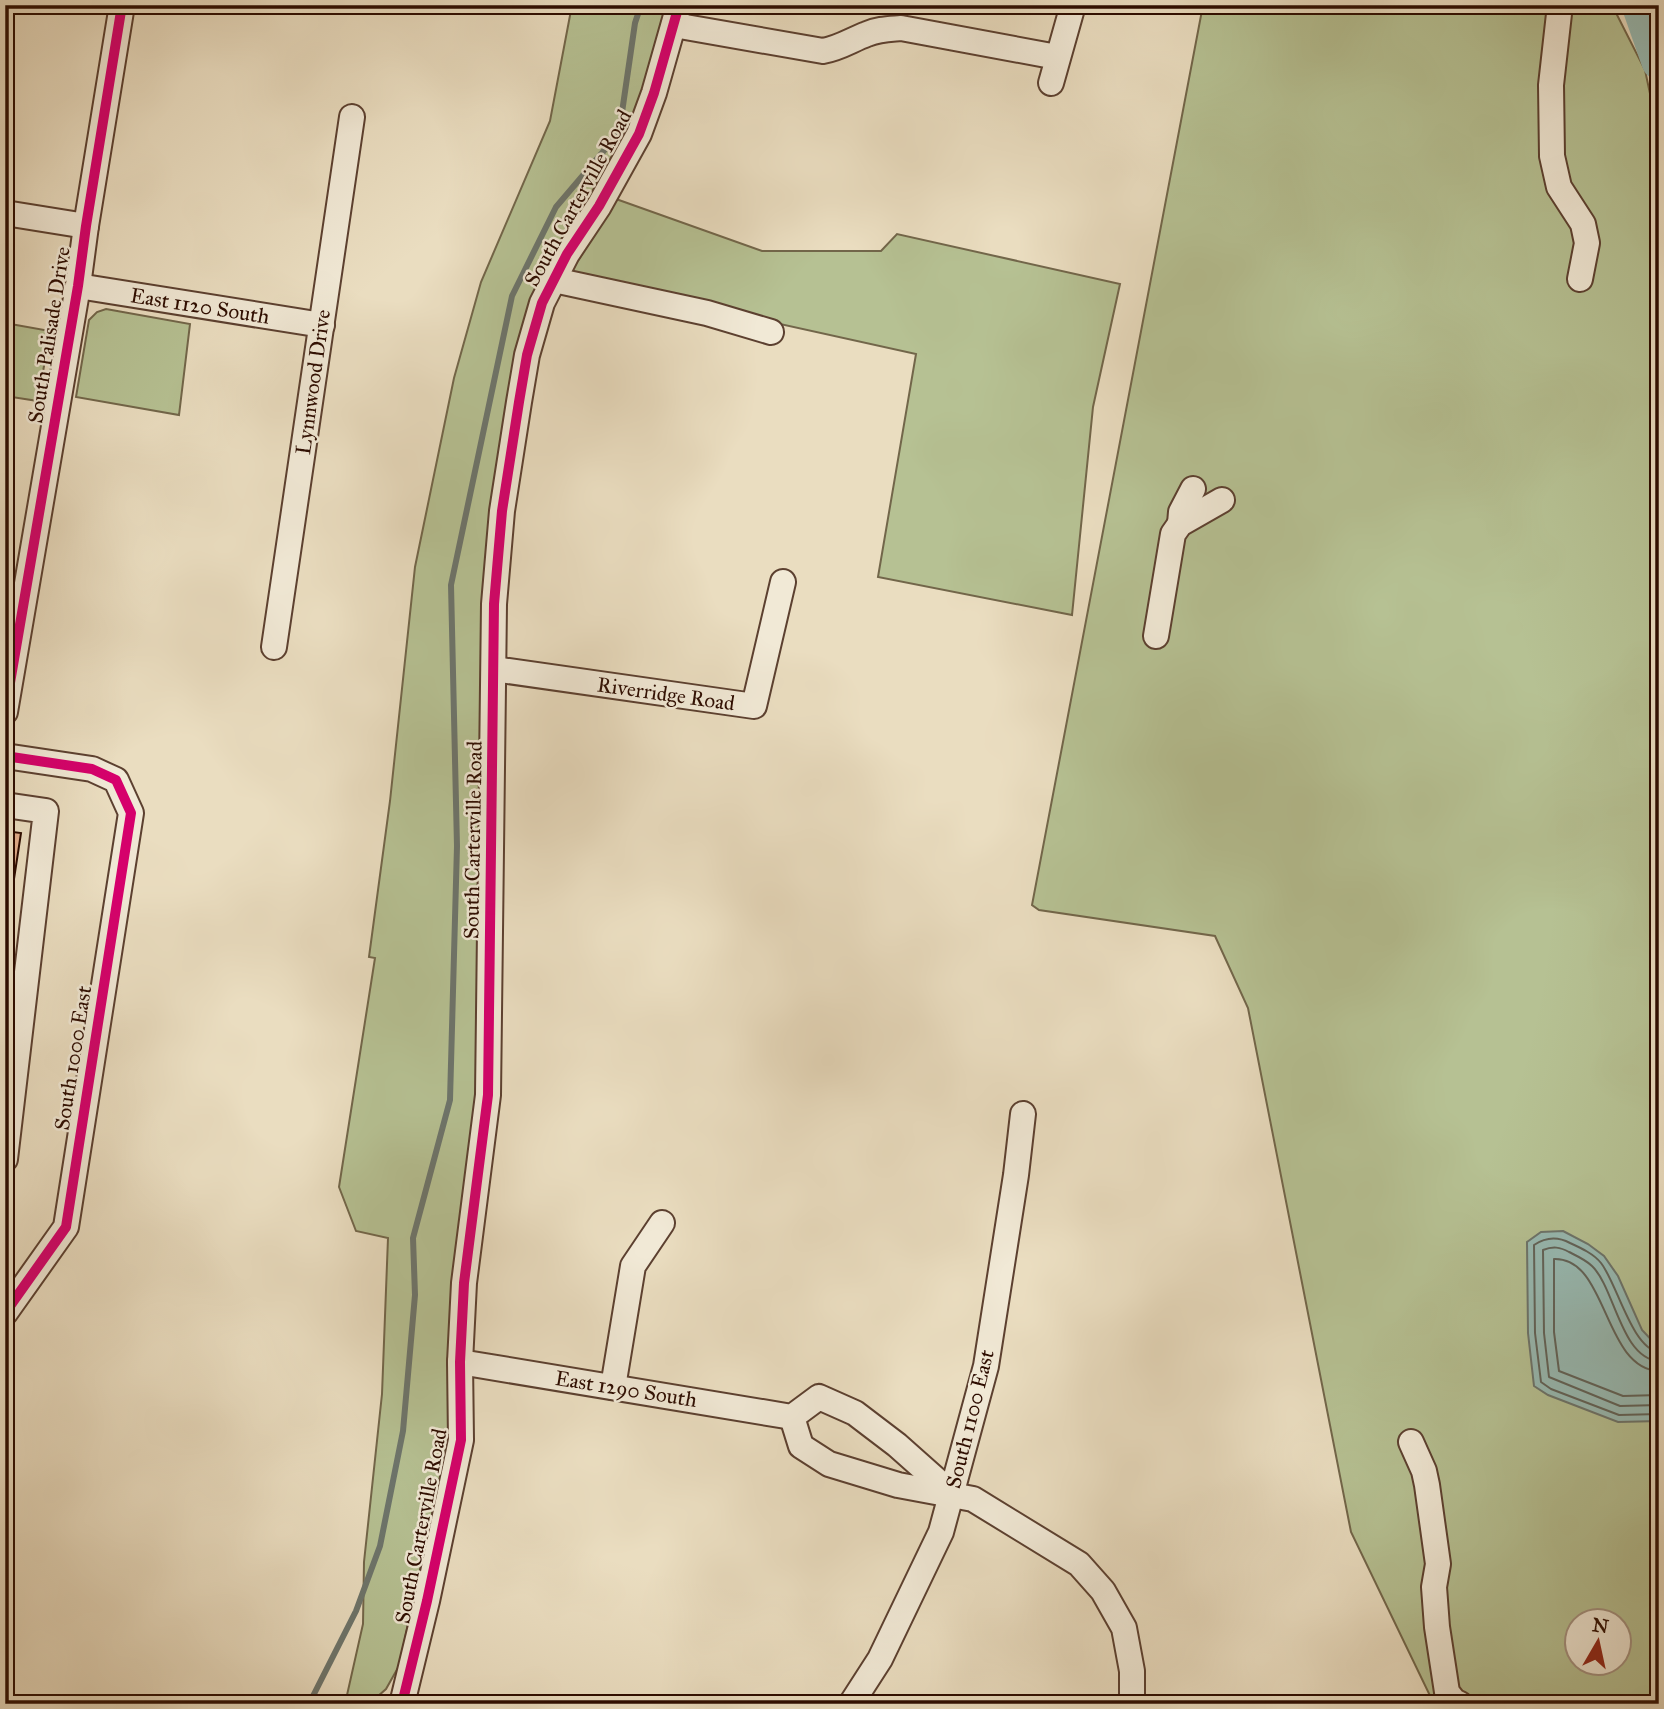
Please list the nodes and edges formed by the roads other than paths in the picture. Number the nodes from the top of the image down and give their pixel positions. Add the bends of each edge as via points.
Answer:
1 (122, 5) edge
2 (1073, 5) edge
3 (1560, 5) edge
4 (677, 15) edge
5 (1057, 57) junction
6 (1051, 83) dead end
7 (352, 117) dead end
8 (5, 213) edge
9 (86, 226) junction
10 (1580, 279) dead end
11 (554, 280) junction
12 (78, 286) junction
13 (321, 325) junction
14 (771, 332) dead end
15 (1193, 489) dead end
16 (1222, 500) dead end
17 (1180, 524) junction
18 (783, 582) dead end
19 (1156, 636) dead end
20 (274, 647) dead end
21 (494, 669) junction
22 (5, 712) edge
23 (5, 756) edge
24 (5, 805) edge
25 (1023, 1114) dead end
26 (5, 1159) edge
27 (663, 1223) dead end
28 (5, 1313) edge
29 (460, 1362) junction
30 (613, 1387) junction
31 (792, 1417) junction
32 (1411, 1442) dead end
33 (951, 1493) junction
34 (402, 1704) edge
35 (851, 1704) edge
36 (1132, 1704) edge
37 (1460, 1704) edge

1 - 9 street, South Palisade Drive
2 - 5 street
3 - 10 street via 1551,85 1552,156 1559,187 1583,224 1587,243
4 - 5 street via 823,51 882,29 901,28
4 - 11 street, South Carterville Road via 639,134
5 - 6 street
7 - 13 street, Lynnwood Drive
8 - 9 street
9 - 12 street, South Palisade Drive
11 - 14 street via 707,313
11 - 21 street, South Carterville Road via 527,355 502,511
12 - 13 street, East 1120 South
12 - 22 street, South Palisade Drive
13 - 20 street, Lynnwood Drive
15 - 17 street
16 - 17 street
17 - 19 street via 1173,534
18 - 21 street, Riverridge Road via 754,706
21 - 29 street, South Carterville Road via 488,1096 464,1283
23 - 28 street, South 1000 East via 92,769 116,780 131,813 66,1227
24 - 26 street via 46,811
25 - 33 street, South 1100 East via 986,1366
27 - 30 street via 633,1266
29 - 30 street, East 1290 South
29 - 34 street, South Carterville Road via 461,1440
30 - 31 street, East 1290 South
31 - 33 street via 802,1446 829,1464 898,1485
31 - 33 street via 819,1397 855,1413
32 - 37 street via 1427,1485 1438,1564 1434,1587 1437,1627 1447,1692
33 - 35 street, South 1100 East via 941,1532 886,1648
33 - 36 street via 973,1499 1079,1564 1124,1628

